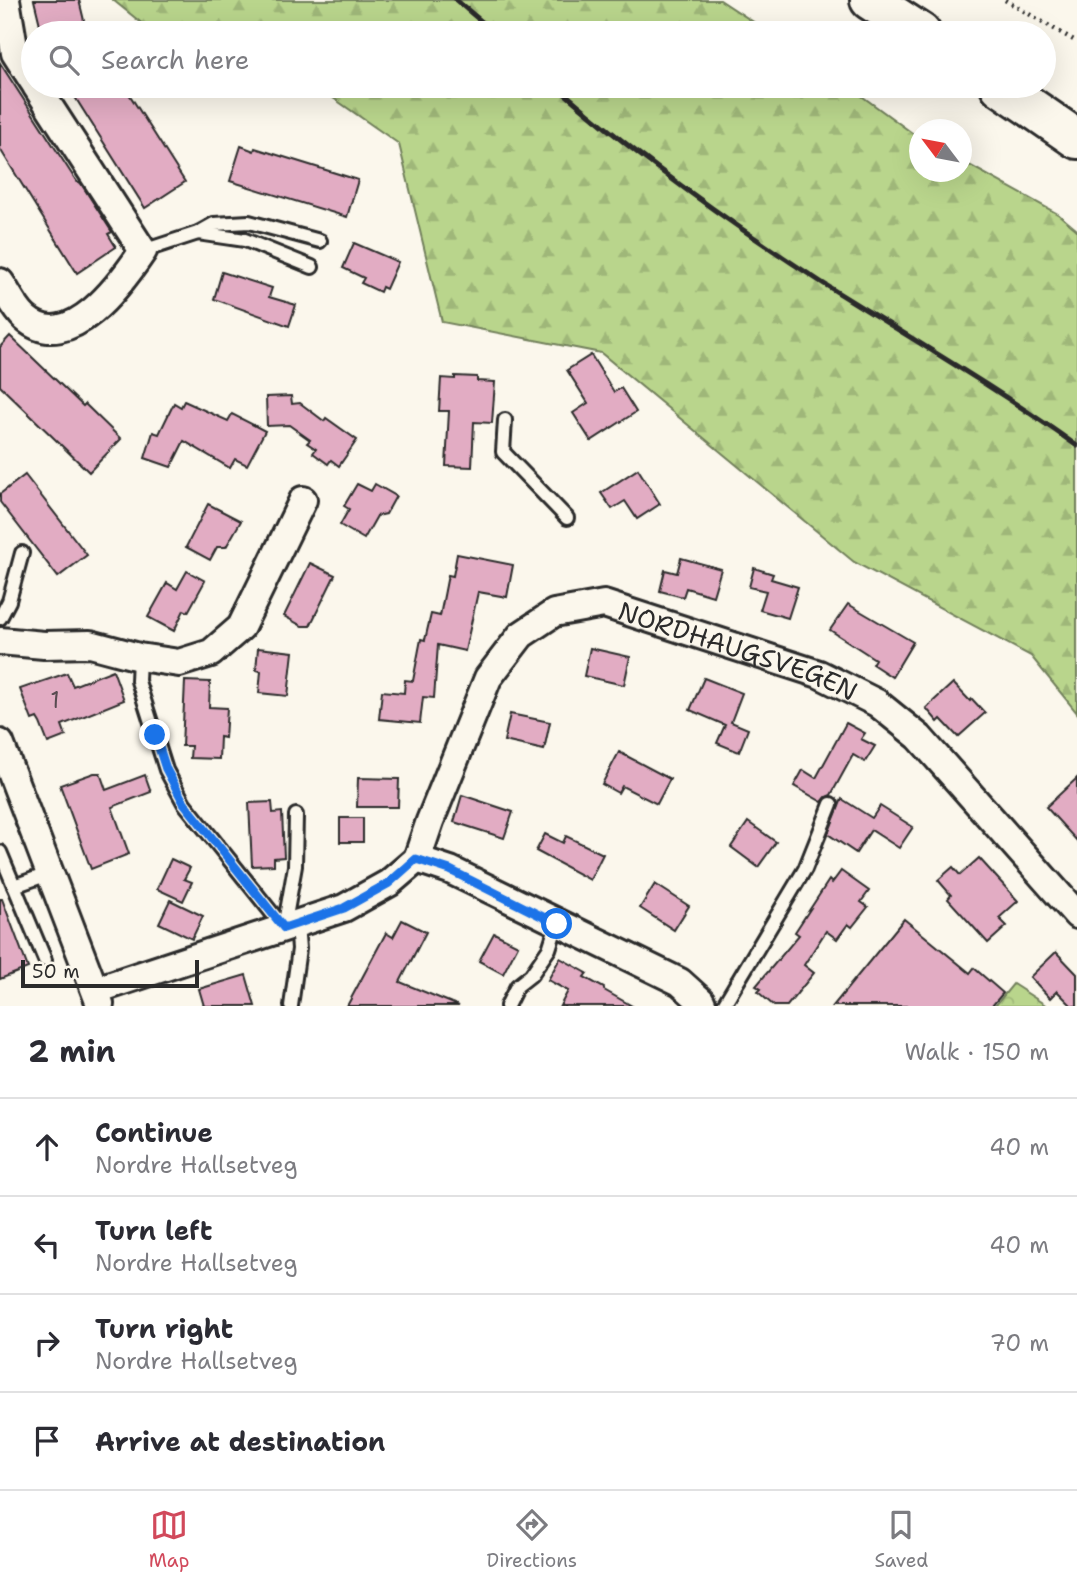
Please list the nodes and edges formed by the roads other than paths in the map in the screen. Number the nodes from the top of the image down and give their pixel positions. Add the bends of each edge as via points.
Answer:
1 (5, 0) edge
2 (870, 0) edge
3 (902, 21) edge
4 (21, 62) edge
5 (44, 98) edge
6 (1017, 98) edge
7 (1077, 139) edge
8 (198, 233) junction
9 (320, 241) dead end
10 (143, 251) junction
11 (312, 267) dead end
12 (0, 282) edge
13 (505, 420) dead end
14 (303, 500) dead end
15 (567, 518) dead end
16 (22, 553) dead end
17 (0, 618) edge
18 (0, 641) edge
19 (139, 657) junction
20 (0, 743) edge
21 (6, 775) edge
22 (831, 804) dead end
23 (296, 815) dead end
24 (0, 852) edge
25 (416, 859) junction
26 (51, 873) junction
27 (14, 886) junction
28 (1077, 915) edge
29 (557, 924) junction
30 (290, 926) junction
31 (45, 960) dead end
32 (98, 998) edge
33 (290, 1006) edge
34 (507, 1006) edge
35 (703, 1006) edge
36 (723, 1006) edge

1 - 4 street
2 - 3 highway
5 - 10 street
6 - 7 highway
8 - 9 lane via 214,224 249,222
8 - 10 lane
8 - 11 lane via 245,240
10 - 12 street via 116,290 77,323 48,329 25,318
13 - 15 lane via 503,452
14 - 19 street via 241,627 211,653 179,663
16 - 17 lane
18 - 19 street via 90,644
19 - 30 lane via 138,681 166,769 184,803
20 - 21 street
21 - 26 street
22 - 36 lane via 805,869
23 - 30 lane
24 - 27 lane
25 - 28 street, NORDHAUGSVEGEN via 488,678 521,635 554,613 604,604 819,674 877,703 919,737
25 - 29 street via 450,870
25 - 30 street via 389,883 344,908
26 - 27 lane
26 - 32 street
27 - 31 lane
29 - 34 lane via 549,949 517,986
29 - 35 street via 680,982
30 - 32 street
30 - 33 lane via 299,949

